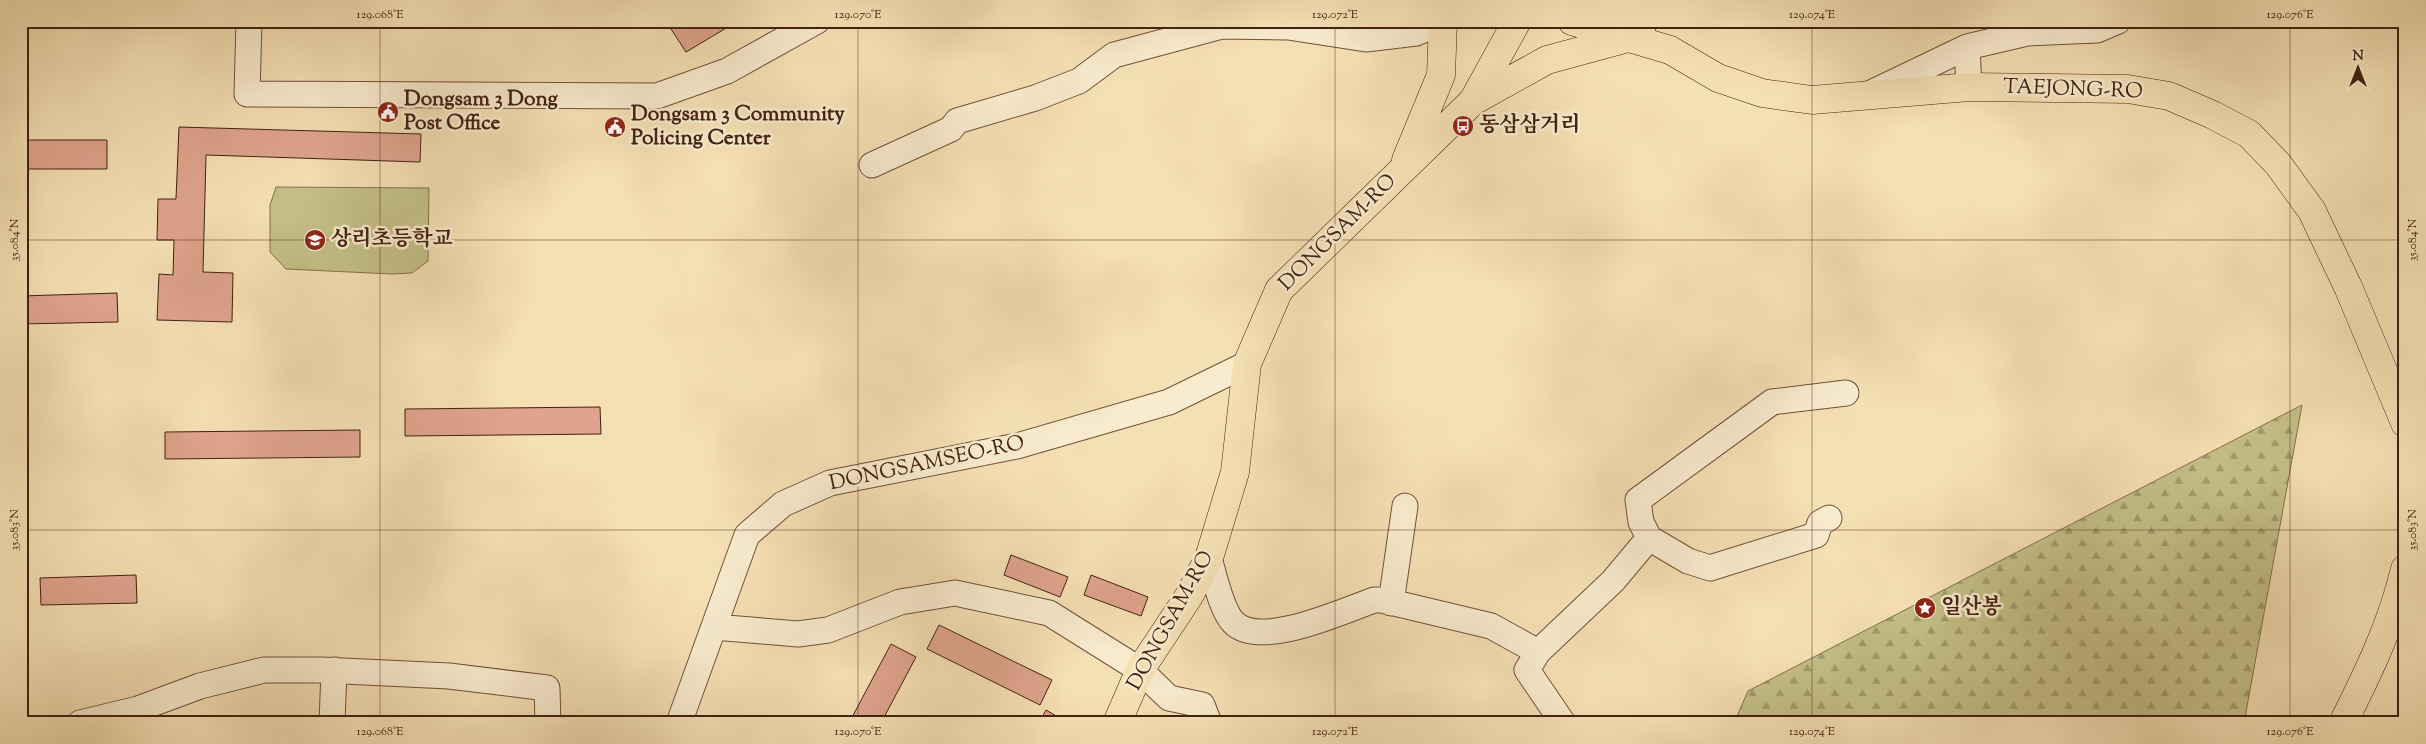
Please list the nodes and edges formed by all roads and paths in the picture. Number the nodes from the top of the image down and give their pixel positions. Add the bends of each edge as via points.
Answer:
1 (248, 21) edge
2 (817, 21) edge
3 (1444, 21) edge
4 (1517, 21) edge
5 (1572, 21) edge
6 (2118, 21) edge
7 (1413, 27) edge
8 (1638, 34) edge
9 (1967, 47) junction
10 (1968, 87) junction
11 (1865, 96) junction
12 (1473, 101) junction
13 (872, 165) dead end
14 (1402, 170) junction
15 (1247, 364) junction
16 (1846, 393) dead end
17 (2405, 423) edge
18 (1406, 506) dead end
19 (1829, 518) dead end
20 (1649, 538) junction
21 (1209, 558) junction
22 (2405, 569) edge
23 (1391, 602) junction
24 (714, 627) junction
25 (1538, 652) junction
26 (334, 670) junction
27 (1140, 670) junction
28 (80, 723) edge
29 (332, 723) edge
30 (548, 723) edge
31 (679, 723) edge
32 (1117, 723) edge
33 (1209, 723) edge
34 (1563, 723) edge
35 (2343, 723) edge

1 - 2 street via 247,94 657,96 727,71
3 - 7 street
3 - 14 main road via 1441,76
4 - 12 main road, DONGSAM-RO
5 - 8 main road, TAEJONG-RO
6 - 9 street via 2097,30 2027,33
7 - 13 street via 1366,40 1288,27 1222,26 1180,36 1114,55 1079,81 1036,98 957,121 952,129
8 - 11 main road, TAEJONG-RO via 1718,78 1762,93 1812,100
8 - 12 main road via 1546,60
9 - 10 street
9 - 11 street
10 - 11 main road, TAEJONG-RO
10 - 17 main road, TAEJONG-RO via 2136,90 2169,96 2249,134 2278,164 2312,211 2349,289
12 - 14 main road, DONGSAM-RO
14 - 15 main road, DONGSAM-RO via 1279,290
15 - 21 main road, DONGSAM-RO via 1235,472
15 - 24 street, DONGSAMSEO-RO via 1169,402 1017,446 830,483 784,504 747,536
16 - 20 street via 1772,402 1638,500 1641,522
18 - 23 street
19 - 20 street via 1820,523 1816,535 1710,568 1688,561
20 - 25 street via 1613,581
21 - 23 street via 1228,615 1234,623 1253,632 1281,631 1374,600
21 - 27 main road, DONGSAM-RO via 1189,596
22 - 35 main road via 2396,605
23 - 25 street via 1491,626
24 - 27 street via 798,634 828,630 900,602 955,593 1049,613
24 - 31 street, DONGSAMSEO-RO
25 - 34 street via 1527,670
26 - 28 street via 264,670
26 - 29 street
26 - 30 street via 449,676 547,688
27 - 32 main road, DONGSAM-RO
27 - 33 street via 1169,698 1202,705

